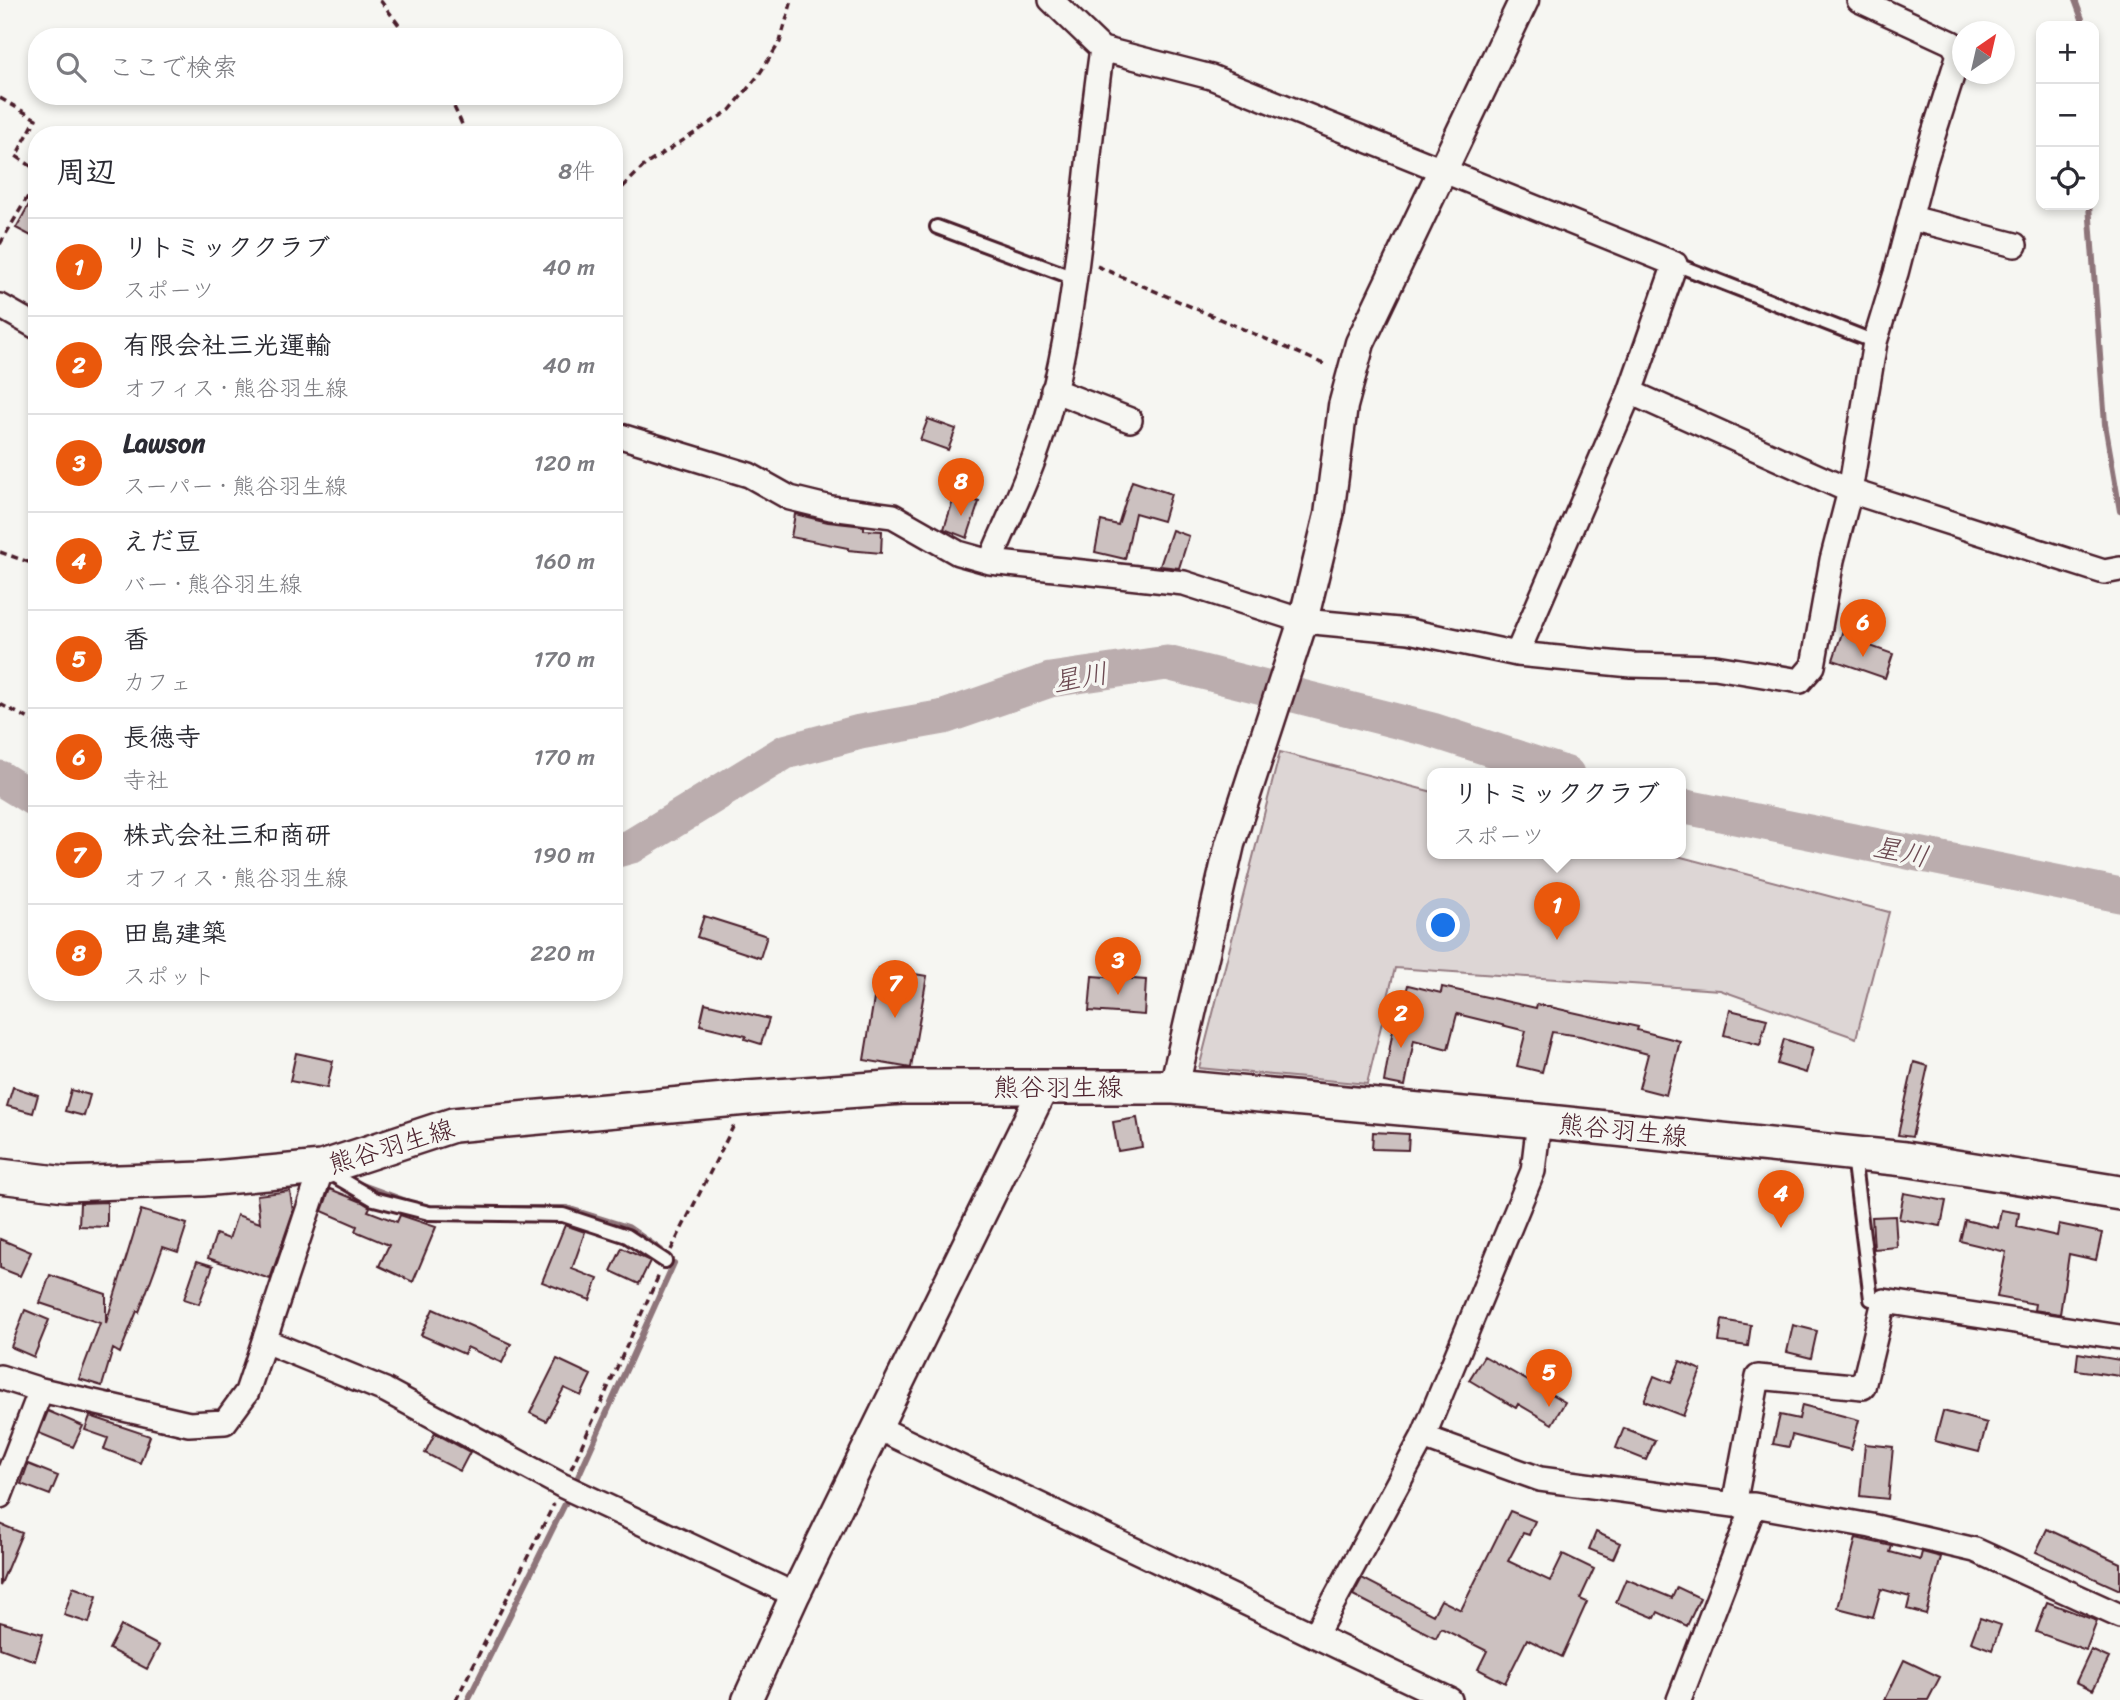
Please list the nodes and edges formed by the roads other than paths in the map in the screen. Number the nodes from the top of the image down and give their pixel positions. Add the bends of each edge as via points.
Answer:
1 (1051, 0) edge
2 (1524, 0) edge
3 (1859, 0) edge
4 (1102, 49) junction
5 (1442, 170) junction
6 (1911, 218) junction
7 (937, 227) dead end
8 (2015, 245) dead end
9 (1675, 264) junction
10 (1075, 267) junction
11 (0, 306) edge
12 (28, 322) edge
13 (1875, 342) junction
14 (1053, 390) junction
15 (1630, 392) junction
16 (1130, 419) dead end
17 (623, 437) edge
18 (1850, 491) junction
19 (990, 562) junction
20 (2112, 570) edge
21 (1299, 631) junction
22 (1517, 654) junction
23 (1044, 1087) junction
24 (1174, 1087) junction
25 (1539, 1121) junction
26 (1853, 1154) junction
27 (322, 1168) junction
28 (0, 1176) edge
29 (2120, 1193) edge
30 (665, 1261) road end
31 (1884, 1301) junction
32 (2120, 1337) edge
33 (265, 1341) junction
34 (0, 1377) edge
35 (41, 1390) junction
36 (878, 1427) junction
37 (1423, 1437) junction
38 (0, 1496) edge
39 (1744, 1505) junction
40 (795, 1595) junction
41 (2120, 1616) edge
42 (1316, 1634) junction
43 (1438, 1697) edge
44 (747, 1700) edge
45 (1679, 1700) edge

1 - 4 street
2 - 5 street
3 - 6 street via 1952,43 1959,54
4 - 5 street via 1212,78
4 - 10 street
5 - 9 street
5 - 21 street via 1357,355 1343,406 1329,515
6 - 8 street
6 - 13 street
7 - 10 lane
9 - 13 lane
9 - 15 street
10 - 14 street
11 - 12 street
13 - 18 street
14 - 16 street
14 - 19 street via 1041,439
15 - 18 street
15 - 22 street
17 - 19 street via 749,475 789,498 892,516 958,554
18 - 20 street
18 - 22 street via 1813,666 1800,681 1715,667 1631,665
19 - 21 street via 1184,583
21 - 22 street via 1409,631
21 - 24 street via 1227,856
23 - 24 main road, 熊谷羽生線
23 - 27 main road, 熊谷羽生線 via 902,1087 453,1125
23 - 36 street
24 - 25 main road, 熊谷羽生線
25 - 26 main road, 熊谷羽生線
25 - 37 street via 1533,1171
26 - 29 main road, 熊谷羽生線
26 - 31 lane via 1871,1300
27 - 28 main road, 熊谷羽生線 via 202,1179 65,1184
27 - 30 lane via 374,1199 429,1213 564,1215 627,1236
27 - 33 street
31 - 32 street
31 - 39 street via 1863,1387 1758,1377
33 - 35 street via 247,1391 225,1422 189,1424
33 - 40 street via 385,1390 563,1486
34 - 35 street
35 - 38 street
36 - 40 street
36 - 42 street
37 - 39 street via 1540,1479
37 - 42 street
39 - 41 street via 1871,1526 1975,1550
39 - 45 street
40 - 44 street
42 - 43 street

